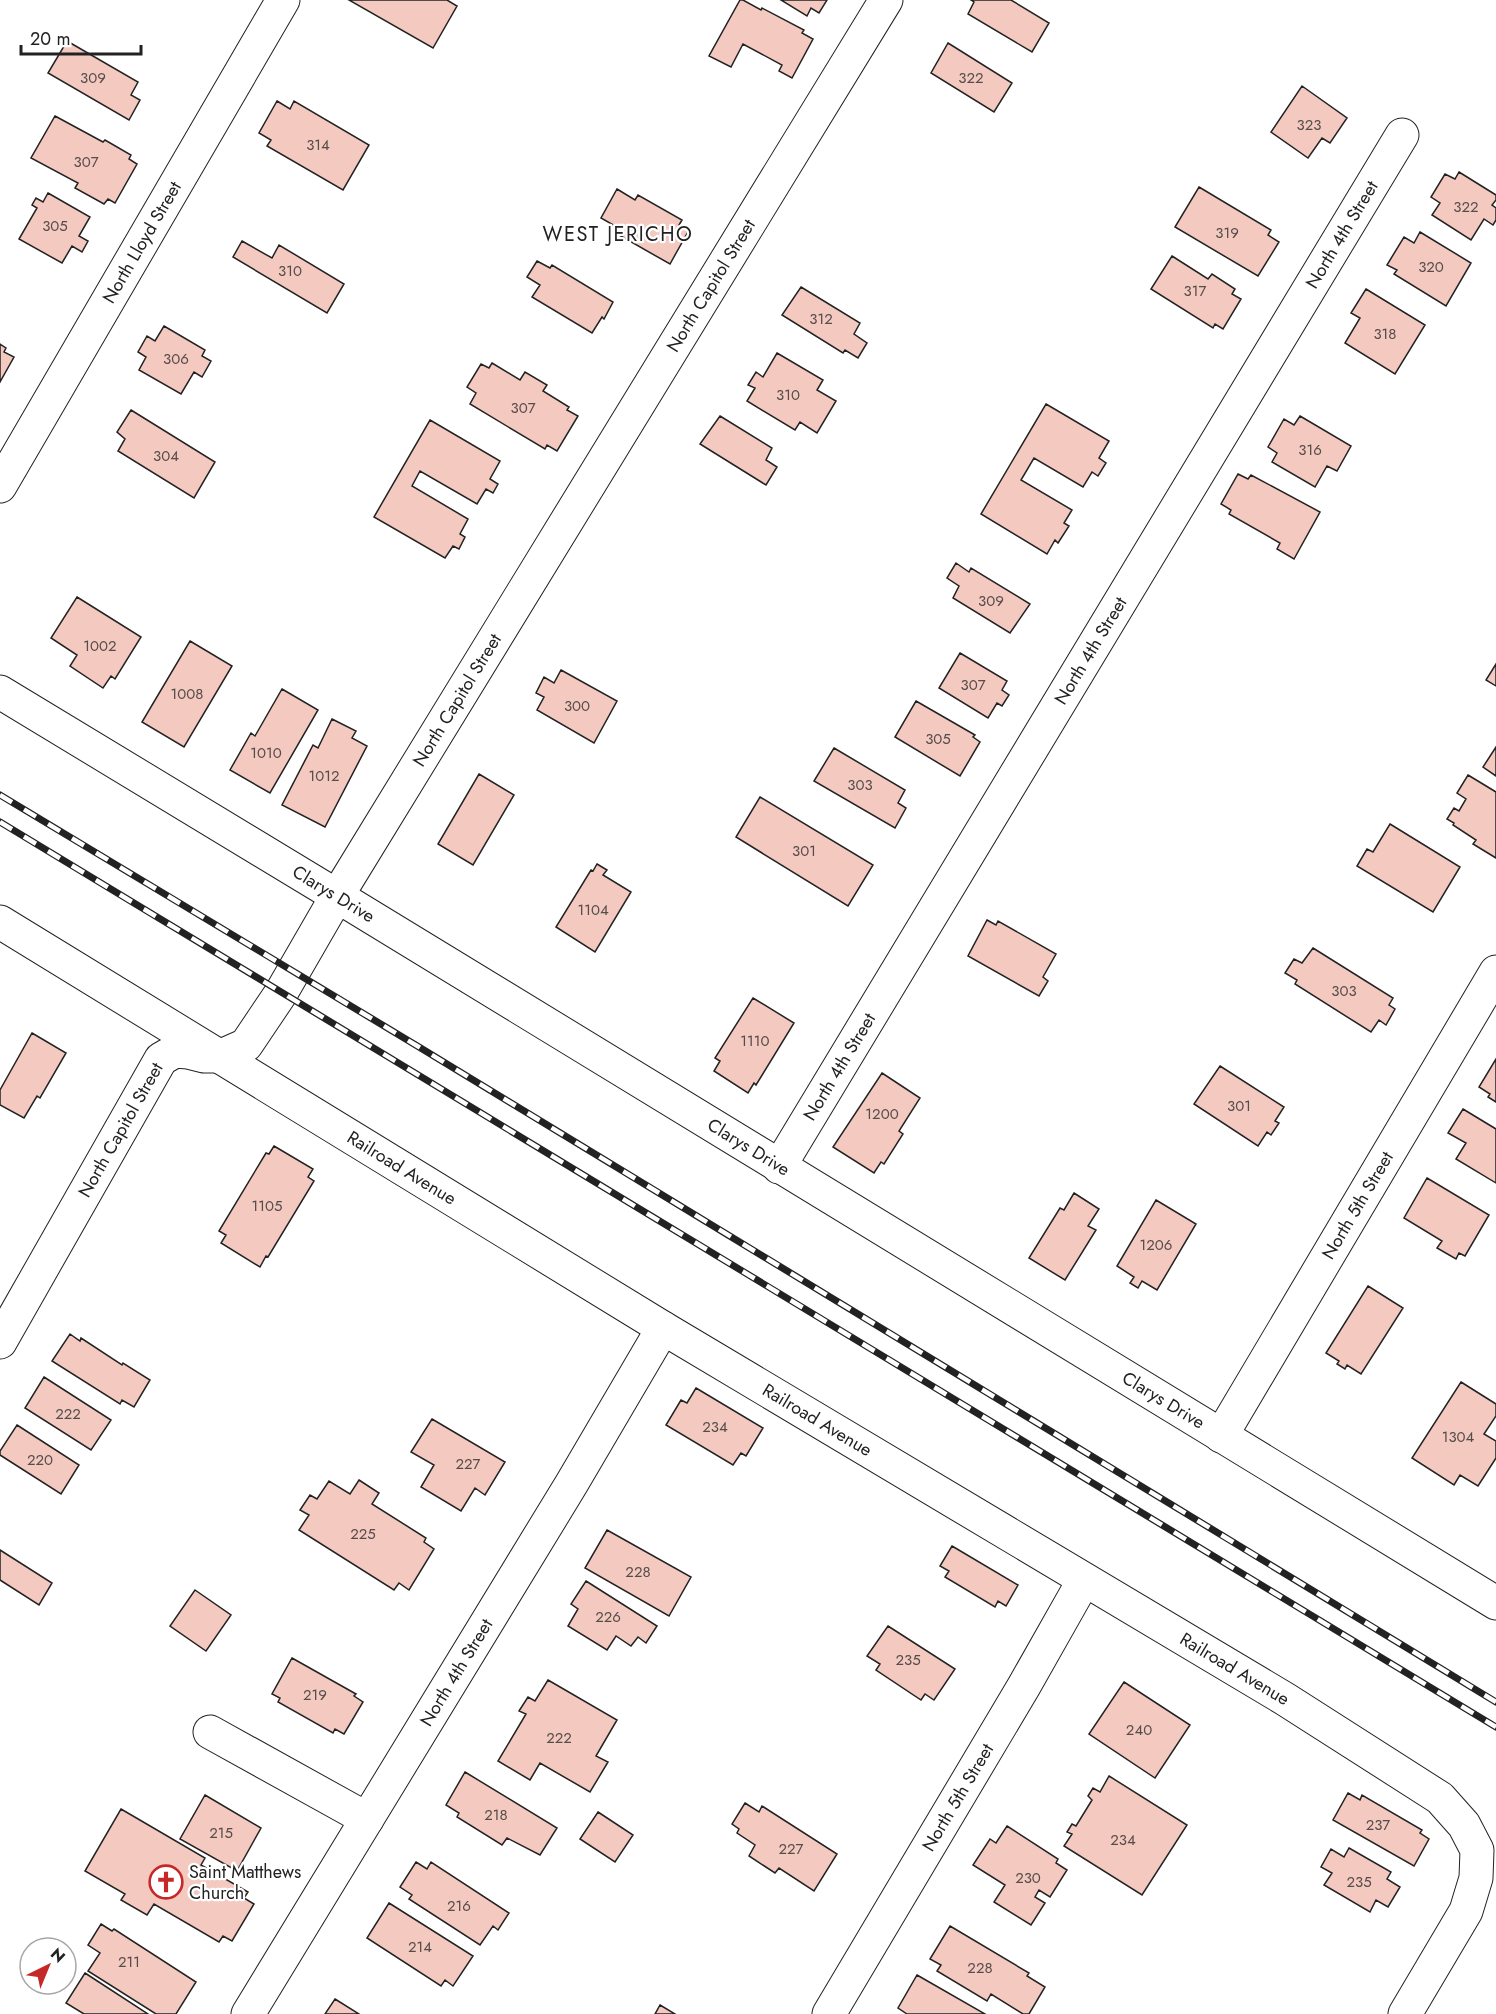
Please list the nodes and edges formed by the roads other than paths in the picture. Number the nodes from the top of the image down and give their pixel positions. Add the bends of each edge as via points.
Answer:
1 (283, 0) edge
2 (886, 0) edge
3 (1402, 135) dead end
4 (0, 486) edge
5 (0, 692) edge
6 (337, 896) junction
7 (0, 922) edge
8 (1496, 972) edge
9 (221, 1056) junction
10 (779, 1167) junction
11 (663, 1328) junction
12 (0, 1342) edge
13 (1221, 1437) junction
14 (1084, 1580) junction
15 (1496, 1603) edge
16 (210, 1732) dead end
17 (367, 1819) junction
18 (1410, 2006) edge
19 (248, 2014) edge
20 (829, 2014) edge

1 - 4 street, North Lloyd Street
2 - 6 street, North Capitol Street
3 - 10 street, North 4th Street
5 - 6 street, Clarys Drive
6 - 9 street, North Capitol Street via 254,1034 246,1044
6 - 10 street, Clarys Drive
7 - 9 street, Railroad Avenue
8 - 13 street, North 5th Street
9 - 11 street, Railroad Avenue
9 - 12 street, North Capitol Street via 175,1051 161,1059
10 - 13 street, Clarys Drive
11 - 14 street, Railroad Avenue
11 - 17 street, North 4th Street
13 - 15 street, Clarys Drive
14 - 18 street, Railroad Avenue via 1286,1699 1440,1798 1464,1825 1477,1850 1476,1878 1466,1911
14 - 20 street, North 5th Street
16 - 17 street
17 - 19 street, North 4th Street

